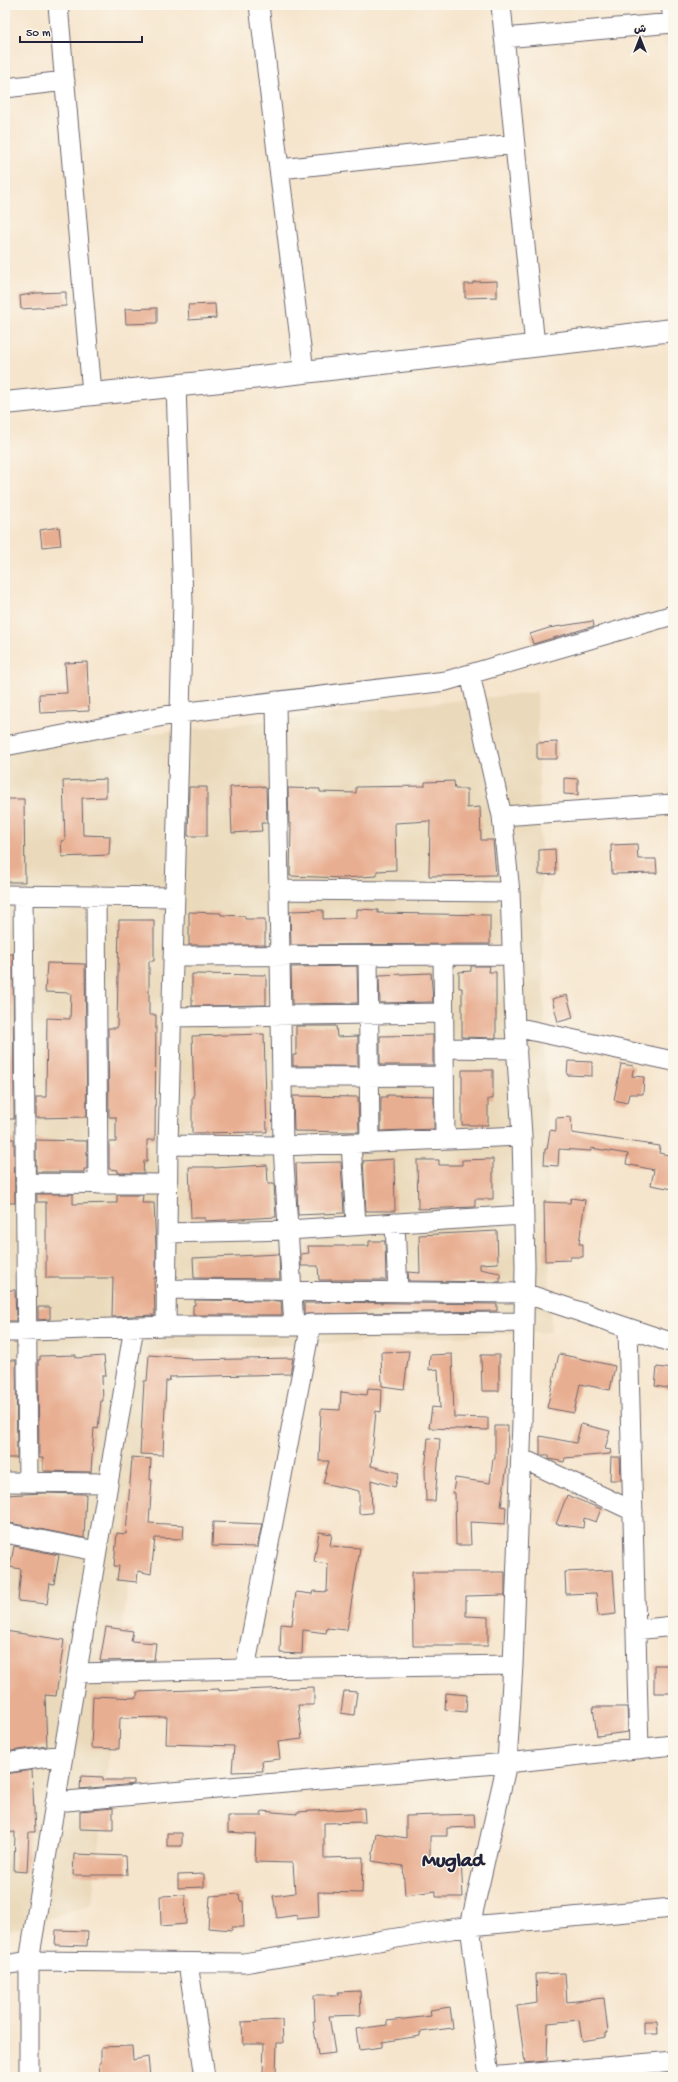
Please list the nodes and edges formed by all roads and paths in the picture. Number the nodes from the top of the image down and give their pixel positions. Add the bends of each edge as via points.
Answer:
1 (58, 5) edge
2 (259, 5) edge
3 (501, 5) edge
4 (671, 5) edge
5 (673, 22) edge
6 (504, 38) junction
7 (65, 81) junction
8 (5, 88) edge
9 (515, 144) junction
10 (280, 169) junction
11 (673, 330) edge
12 (535, 346) junction
13 (304, 372) junction
14 (176, 385) junction
15 (92, 394) junction
16 (5, 403) edge
17 (673, 615) edge
18 (470, 674) junction
19 (276, 702) junction
20 (180, 713) junction
21 (5, 746) edge
22 (673, 804) edge
23 (502, 816) junction
24 (280, 890) junction
25 (510, 892) junction
26 (14, 895) edge
27 (96, 896) junction
28 (175, 897) junction
29 (443, 955) junction
30 (511, 955) junction
31 (173, 956) junction
32 (280, 956) junction
33 (368, 956) junction
34 (444, 1013) junction
35 (281, 1015) junction
36 (368, 1015) junction
37 (171, 1017) junction
38 (515, 1027) junction
39 (444, 1048) junction
40 (517, 1049) junction
41 (673, 1061) edge
42 (444, 1076) junction
43 (282, 1077) junction
44 (369, 1077) junction
45 (522, 1136) junction
46 (445, 1139) junction
47 (360, 1143) junction
48 (168, 1145) junction
49 (282, 1146) junction
50 (25, 1183) junction
51 (98, 1184) junction
52 (168, 1184) junction
53 (524, 1215) junction
54 (395, 1223) junction
55 (356, 1225) junction
56 (288, 1230) junction
57 (167, 1233) junction
58 (167, 1289) junction
59 (292, 1290) junction
60 (398, 1292) junction
61 (524, 1293) junction
62 (524, 1322) junction
63 (303, 1325) junction
64 (166, 1326) junction
65 (134, 1327) junction
66 (628, 1328) junction
67 (26, 1331) junction
68 (5, 1332) edge
69 (673, 1343) edge
70 (521, 1458) junction
71 (5, 1482) edge
72 (28, 1482) junction
73 (107, 1483) junction
74 (633, 1511) junction
75 (5, 1533) edge
76 (96, 1551) junction
77 (673, 1626) edge
78 (636, 1630) junction
79 (513, 1665) junction
80 (245, 1669) junction
81 (77, 1673) junction
82 (673, 1745) edge
83 (639, 1749) junction
84 (63, 1755) junction
85 (5, 1763) edge
86 (506, 1764) junction
87 (55, 1802) junction
88 (673, 1908) edge
89 (470, 1926) junction
90 (29, 1961) junction
91 (188, 1963) junction
92 (5, 1965) edge
93 (673, 2062) edge
94 (623, 2071) edge
95 (28, 2077) edge
96 (205, 2077) edge
97 (489, 2077) edge

1 - 7 street
2 - 10 street
3 - 6 street
4 - 5 street
5 - 6 street
6 - 9 street
7 - 8 street
7 - 15 street
9 - 10 street
9 - 12 street
10 - 13 street
11 - 12 street
12 - 13 street
13 - 14 street
14 - 15 street
14 - 20 street via 183,602
15 - 16 street
17 - 18 street
18 - 19 street via 446,681
18 - 23 street
19 - 20 street
19 - 24 street
20 - 21 street
20 - 28 street
22 - 23 street
23 - 25 street
24 - 25 street
24 - 32 street
25 - 30 street
26 - 27 street
26 - 50 street
27 - 28 street
27 - 51 street
28 - 31 street
29 - 30 street
29 - 33 street
29 - 34 street
30 - 38 street
31 - 32 street
31 - 37 street
32 - 33 street
32 - 35 street
33 - 36 street
34 - 36 street
34 - 39 street
35 - 36 street
35 - 37 street
35 - 43 street
36 - 44 street
37 - 48 street
38 - 40 street
38 - 41 street
39 - 40 street
39 - 42 street
40 - 45 street
42 - 44 street
42 - 46 street
43 - 44 street
43 - 49 street
44 - 47 street
45 - 46 street
45 - 53 street
46 - 47 street
47 - 49 street
47 - 55 street
48 - 49 street
48 - 52 street
49 - 56 street
50 - 51 street
50 - 67 street
51 - 52 street
52 - 57 street
53 - 54 street
53 - 61 street
54 - 55 street
54 - 60 street
55 - 56 street
56 - 57 street
56 - 59 street
57 - 58 street
58 - 59 street
58 - 64 street
59 - 60 street
59 - 63 street
60 - 61 street
61 - 62 street
61 - 66 street
62 - 63 street
62 - 70 street
63 - 64 street
63 - 80 street
64 - 65 street
65 - 67 street
65 - 73 street
66 - 69 street
66 - 74 street
67 - 68 street
67 - 72 street
70 - 74 street
70 - 79 street
71 - 72 street
72 - 73 street
73 - 76 street
74 - 78 street
75 - 76 street
76 - 81 street
77 - 78 street
78 - 83 street
79 - 80 street
79 - 86 street
80 - 81 street
81 - 84 street
82 - 83 street
83 - 86 street
84 - 85 street
84 - 87 street
86 - 87 street
86 - 89 street
87 - 90 street
88 - 89 street
89 - 91 street via 244,1963
89 - 97 street
90 - 91 street
90 - 92 street
90 - 95 street
91 - 96 street
93 - 94 street
94 - 97 street

